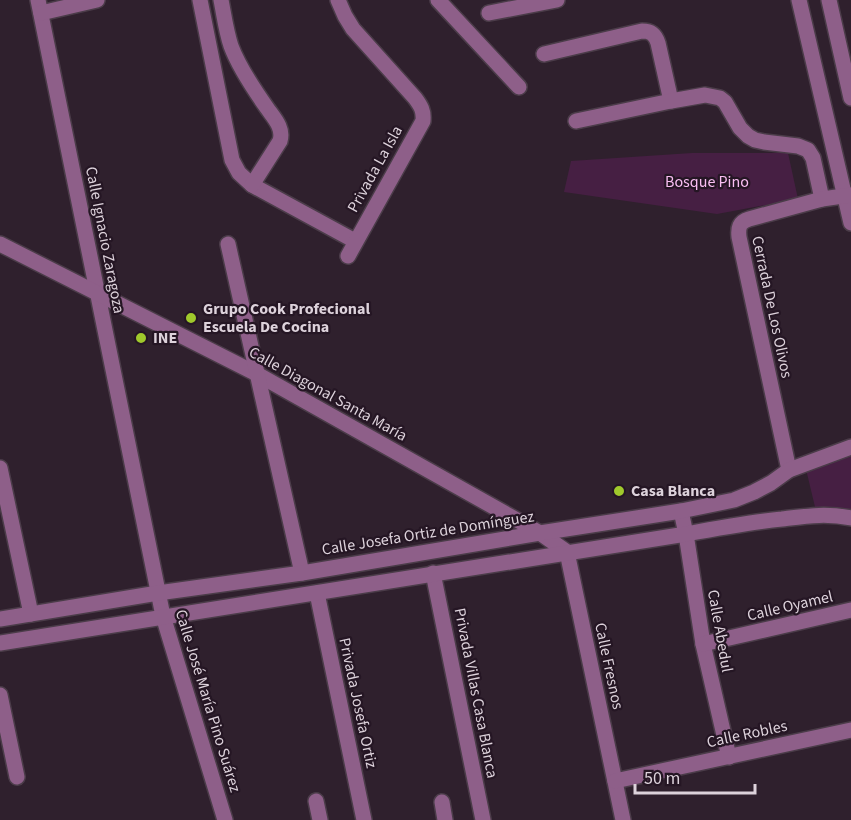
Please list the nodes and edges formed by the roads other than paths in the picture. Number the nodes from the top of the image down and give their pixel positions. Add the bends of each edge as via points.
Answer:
1 (97, 0) edge
2 (200, 0) edge
3 (221, 0) edge
4 (338, 0) edge
5 (438, 0) edge
6 (557, 0) edge
7 (799, 0) edge
8 (829, 0) edge
9 (39, 6) edge
10 (489, 13) dead end
11 (229, 37) junction
12 (208, 42) junction
13 (544, 54) dead end
14 (849, 80) edge
15 (519, 87) dead end
16 (851, 98) edge
17 (671, 100) junction
18 (576, 121) dead end
19 (252, 185) junction
20 (848, 196) edge
21 (822, 199) junction
22 (851, 223) edge
23 (355, 241) junction
24 (0, 244) edge
25 (228, 244) dead end
26 (348, 256) dead end
27 (98, 293) junction
28 (257, 374) junction
29 (851, 447) edge
30 (0, 468) edge
31 (789, 470) junction
32 (681, 511) junction
33 (851, 519) edge
34 (540, 533) junction
35 (686, 534) junction
36 (567, 552) junction
37 (302, 573) junction
38 (433, 573) junction
39 (158, 593) junction
40 (317, 593) junction
41 (851, 610) edge
42 (31, 614) junction
43 (163, 616) junction
44 (0, 619) edge
45 (0, 643) edge
46 (703, 644) junction
47 (0, 695) edge
48 (851, 730) edge
49 (729, 757) junction
50 (17, 777) dead end
51 (615, 781) junction
52 (316, 801) dead end
53 (441, 802) dead end
54 (225, 820) edge
55 (320, 820) edge
56 (364, 820) edge
57 (445, 820) edge
58 (483, 820) edge
59 (623, 820) edge

1 - 9 street
2 - 12 street
3 - 11 street
4 - 23 street, Privada La Isla via 353,29 415,98 424,116
5 - 15 street
6 - 10 street
7 - 20 street
8 - 14 street
9 - 27 street, Calle Ignacio Zaragoza
11 - 12 street
11 - 19 street via 240,64 277,121 282,136
12 - 19 street via 232,160 242,178
13 - 17 street via 651,32 658,43
14 - 16 street
17 - 18 street
17 - 21 street via 705,95 720,98 748,136 808,150
19 - 23 street
20 - 21 street, Cerrada De Los Olivos
20 - 22 street
21 - 31 street, Cerrada De Los Olivos via 743,221 738,230
23 - 26 street, Privada La Isla
24 - 27 street, Calle Diagonal Santa María
25 - 28 street
27 - 28 street, Calle Diagonal Santa María
27 - 39 street, Calle Ignacio Zaragoza
28 - 34 street, Calle Diagonal Santa María
28 - 37 street
29 - 31 street, Calle Josefa Ortiz de Domínguez
30 - 42 street
31 - 32 street, Calle Josefa Ortiz de Domínguez via 734,500
32 - 34 street, Calle Josefa Ortiz de Domínguez
32 - 35 street, Calle Abedul
33 - 35 street via 816,515
34 - 36 street
34 - 37 street, Calle Josefa Ortiz de Domínguez
35 - 36 street
35 - 46 street, Calle Abedul
36 - 38 street
36 - 51 street, Calle Fresnos
37 - 39 street, Calle Josefa Ortiz de Domínguez
38 - 40 street
38 - 58 street, Privada Villas Casa Blanca
39 - 42 street, Calle Josefa Ortiz de Domínguez
39 - 43 street, Calle José María Pino Suárez
40 - 43 street
40 - 56 street, Privada Josefa Ortiz
41 - 46 street, Calle Oyamel
42 - 44 street, Calle Josefa Ortiz de Domínguez
43 - 45 street
43 - 54 street, Calle José María Pino Suárez
46 - 49 street, Calle Abedul
47 - 50 street
48 - 49 street, Calle Robles
49 - 51 street, Calle Robles
51 - 59 street, Calle Fresnos
52 - 55 street
53 - 57 street

